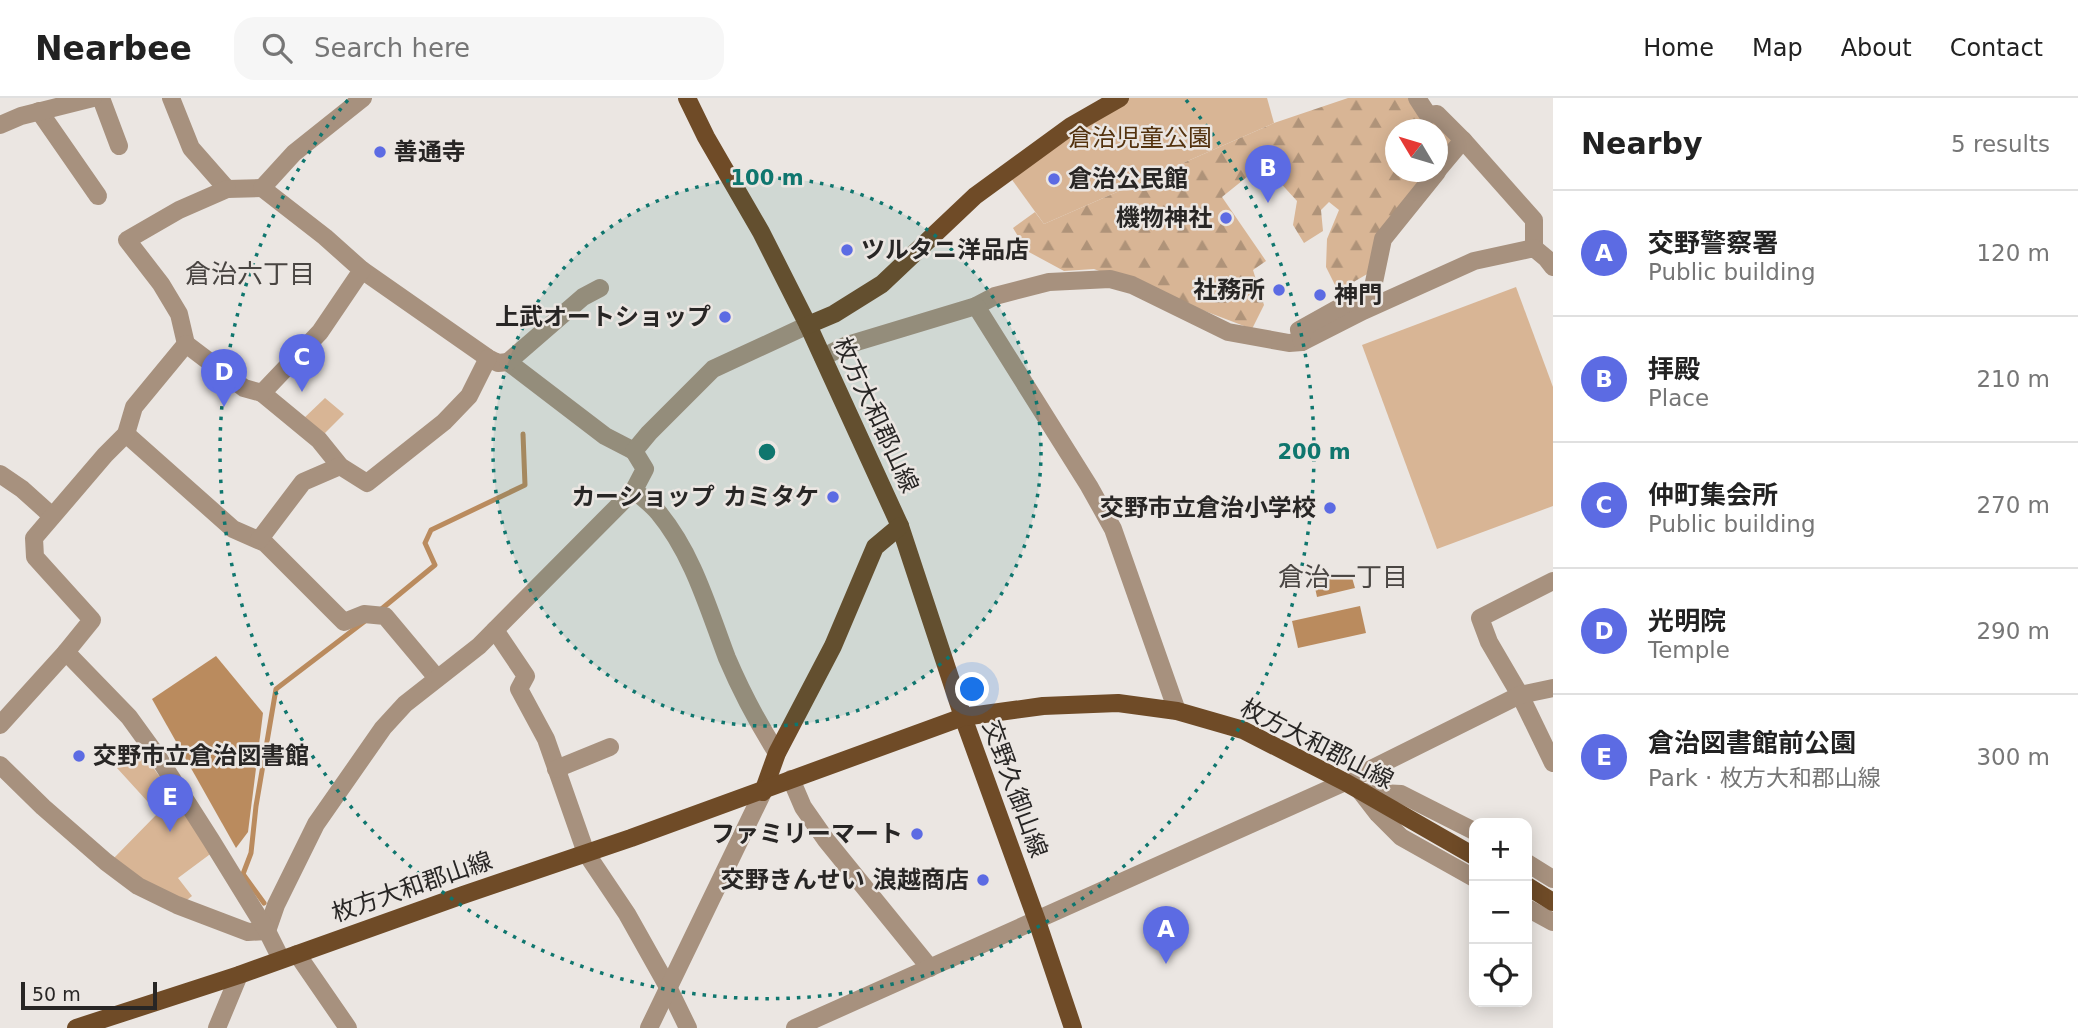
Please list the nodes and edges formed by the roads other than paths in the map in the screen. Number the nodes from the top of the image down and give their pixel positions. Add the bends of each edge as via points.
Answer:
1 (93, 98) edge
2 (101, 98) edge
3 (171, 98) edge
4 (363, 98) edge
5 (687, 98) edge
6 (1120, 98) edge
7 (1417, 98) edge
8 (39, 111) junction
9 (0, 125) edge
10 (1463, 140) junction
11 (119, 146) dead end
12 (1448, 158) edge
13 (1428, 182) edge
14 (262, 188) junction
15 (227, 190) junction
16 (98, 196) dead end
17 (1534, 248) junction
18 (1553, 267) edge
19 (362, 270) junction
20 (600, 288) dead end
21 (976, 306) junction
22 (808, 325) junction
23 (1302, 342) junction
24 (186, 344) junction
25 (823, 357) junction
26 (488, 358) junction
27 (508, 362) junction
28 (262, 393) junction
29 (126, 433) junction
30 (634, 451) junction
31 (340, 466) junction
32 (0, 474) edge
33 (634, 490) junction
34 (52, 516) junction
35 (900, 526) junction
36 (259, 540) junction
37 (1553, 582) edge
38 (495, 630) junction
39 (66, 652) junction
40 (437, 678) junction
41 (1553, 688) edge
42 (1520, 695) junction
43 (1177, 711) junction
44 (963, 718) junction
45 (0, 725) edge
46 (610, 747) dead end
47 (777, 753) junction
48 (1553, 763) edge
49 (0, 765) edge
50 (556, 769) junction
51 (791, 779) junction
52 (1345, 782) junction
53 (763, 792) junction
54 (1361, 792) junction
55 (1469, 828) edge
56 (586, 853) junction
57 (1469, 853) edge
58 (1532, 866) edge
59 (1469, 875) edge
60 (1553, 879) edge
61 (1532, 889) edge
62 (1553, 901) edge
63 (1532, 911) edge
64 (1037, 921) junction
65 (1553, 922) edge
66 (267, 931) junction
67 (289, 956) junction
68 (930, 968) junction
69 (239, 975) junction
70 (668, 987) junction
71 (76, 1028) edge
72 (217, 1028) edge
73 (348, 1028) edge
74 (649, 1028) edge
75 (688, 1028) edge
76 (795, 1028) edge
77 (1073, 1028) edge

1 - 8 street
2 - 11 street
3 - 15 street via 191,148
4 - 14 street via 294,153
5 - 22 main road
6 - 22 main road, 枚方大和郡山線 via 1071,126 975,196 882,284
7 - 10 street via 1428,116 1437,114
8 - 9 street
8 - 16 street
10 - 12 street
10 - 17 street via 1534,220
13 - 23 street via 1383,239 1373,287 1299,330
14 - 15 street
14 - 19 street
15 - 24 street via 179,210 127,240 179,314
17 - 18 street
17 - 23 street via 1474,261
19 - 26 street
19 - 28 street via 320,332
20 - 27 street via 583,297
21 - 23 street via 995,296 1049,282 1110,279 1132,285 1228,332
21 - 25 street via 847,345
21 - 43 street via 1113,529
22 - 25 main road, 枚方大和郡山線
22 - 30 street via 713,369
24 - 28 street via 244,388
24 - 29 street via 134,407
25 - 35 main road, 枚方大和郡山線
26 - 27 street
26 - 31 street via 469,396 444,422 367,483
27 - 30 street via 606,436
28 - 31 street via 319,440
29 - 34 street
29 - 36 street via 233,529
30 - 33 street via 645,469
31 - 36 street via 303,482
32 - 34 street
33 - 38 street
33 - 47 street via 676,538 700,583 728,660
34 - 39 street via 34,538 35,556 92,620
35 - 44 main road, 交野久御山線
35 - 47 main road, 枚方大和郡山線 via 875,547 833,646
36 - 40 street via 344,622 364,614 385,616
37 - 42 street via 1480,618
38 - 40 street
38 - 50 street via 526,676 519,690 546,739
39 - 45 street
39 - 66 street via 129,717
40 - 66 street via 383,728 316,824
41 - 42 street
42 - 48 street
42 - 52 street
43 - 44 main road, 枚方大和郡山線 via 1118,703 1043,706
43 - 52 main road, 枚方大和郡山線 via 1243,730
44 - 51 main road, 枚方大和郡山線
44 - 64 main road, 交野久御山線
46 - 50 street
47 - 53 main road, 枚方大和郡山線
49 - 66 street via 138,886 248,932
50 - 56 street
51 - 53 main road, 枚方大和郡山線
51 - 68 street via 803,807 826,840
52 - 54 main road, 枚方大和郡山線
52 - 64 street
53 - 56 main road, 枚方大和郡山線
53 - 70 street
54 - 55 street via 1401,794
54 - 57 main road, 枚方大和郡山線
54 - 59 street via 1401,837
56 - 67 main road, 枚方大和郡山線
56 - 70 street
58 - 60 street
61 - 62 main road
63 - 65 street
64 - 68 street
64 - 77 main road, 交野久御山線
66 - 67 street
67 - 69 main road, 枚方大和郡山線
67 - 73 street
68 - 76 street
69 - 71 main road, 枚方大和郡山線
69 - 72 street
70 - 74 street
70 - 75 street

